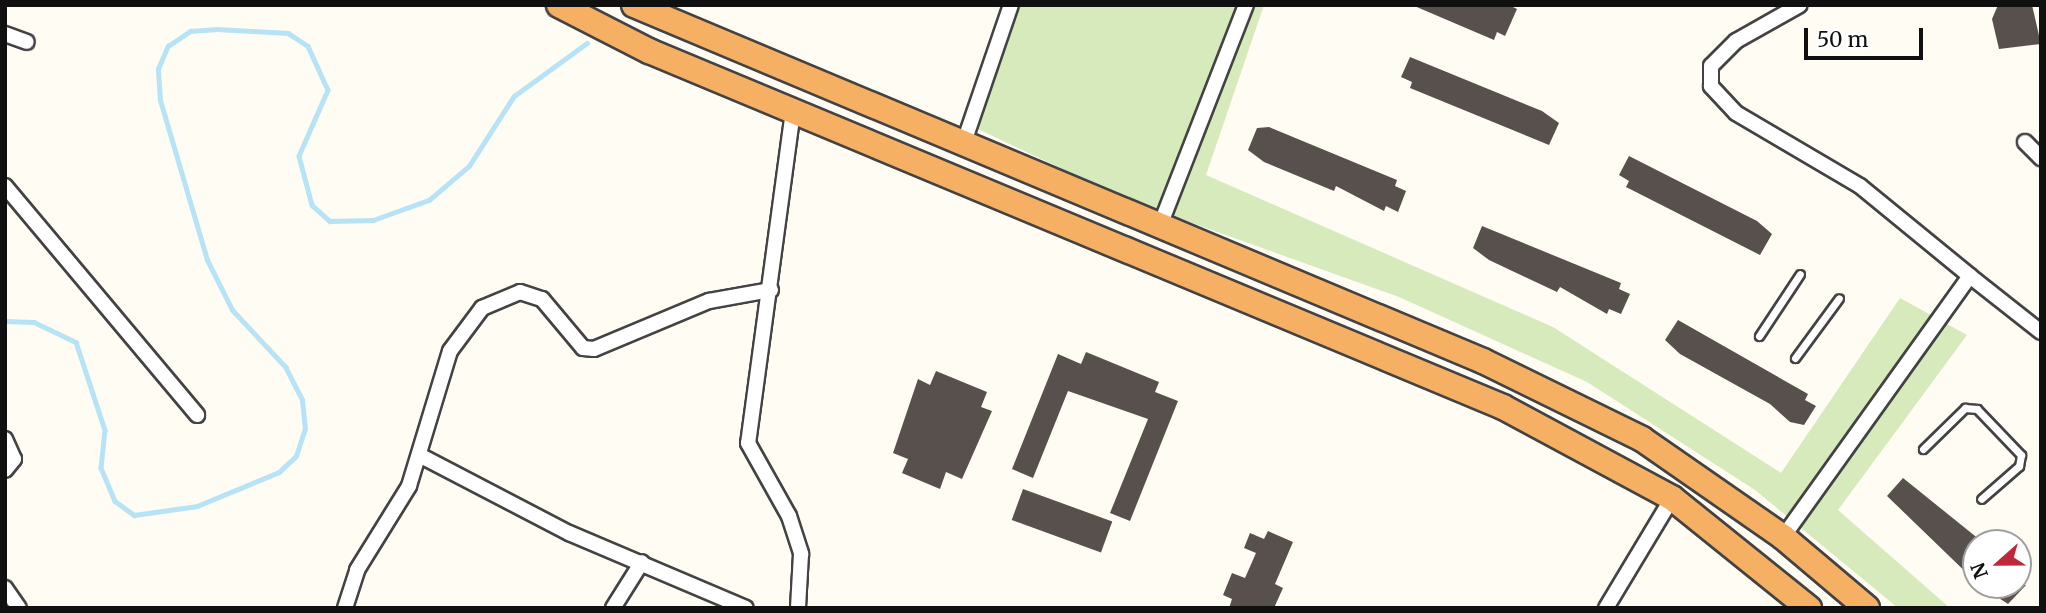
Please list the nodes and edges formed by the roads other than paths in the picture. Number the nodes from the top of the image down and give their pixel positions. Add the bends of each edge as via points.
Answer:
1 (559, 5) edge
2 (634, 5) edge
3 (1011, 5) edge
4 (1246, 5) edge
5 (1800, 5) edge
6 (5, 34) edge
7 (27, 42) dead end
8 (793, 111) junction
9 (2025, 142) dead end
10 (963, 145) junction
11 (2041, 158) edge
12 (5, 186) edge
13 (1159, 228) junction
14 (1800, 274) dead end
15 (1970, 276) junction
16 (771, 290) junction
17 (1839, 298) dead end
18 (2041, 332) edge
19 (1759, 336) dead end
20 (1795, 358) dead end
21 (197, 415) dead end
22 (5, 439) edge
23 (1923, 449) dead end
24 (421, 456) junction
25 (5, 470) edge
26 (1672, 498) junction
27 (1981, 499) dead end
28 (1783, 537) junction
29 (642, 562) junction
30 (5, 588) edge
31 (19, 608) edge
32 (345, 608) edge
33 (613, 608) edge
34 (746, 608) edge
35 (798, 608) edge
36 (1606, 608) edge
37 (1809, 608) edge
38 (1867, 608) edge

1 - 8 highway
2 - 10 highway
3 - 10 street
4 - 13 street
5 - 15 street via 1736,41 1711,66 1711,86 1736,113 1860,186
6 - 7 street
8 - 16 street
8 - 26 highway via 1503,407
9 - 11 street
10 - 13 highway
12 - 21 street
13 - 28 highway via 1483,361 1642,439
14 - 19 lane
15 - 18 street
15 - 28 street
16 - 24 street via 709,301 594,349 583,348 542,299 520,292 496,299 468,321 450,351
16 - 35 street via 748,443 789,516 801,554
17 - 20 lane
22 - 25 street via 14,459
23 - 27 lane via 1965,408 1976,409 2021,455 2019,466
24 - 29 street via 569,533
24 - 32 street via 357,570
26 - 36 street
26 - 37 highway
28 - 38 highway
29 - 33 street
29 - 34 street
30 - 31 street

